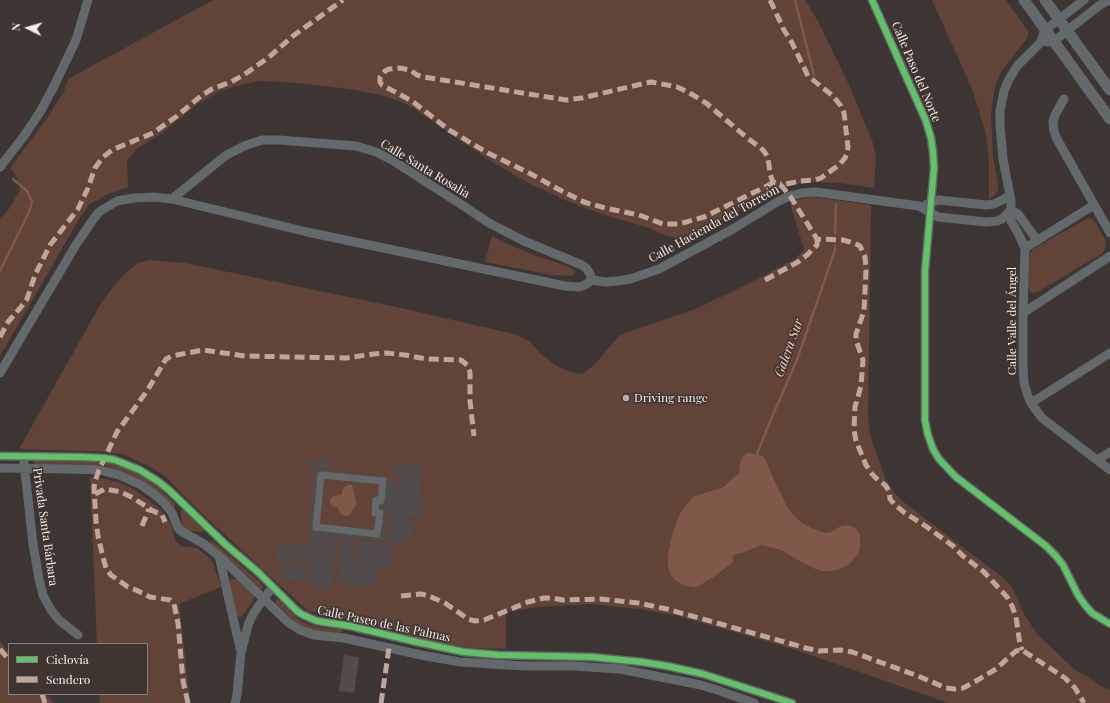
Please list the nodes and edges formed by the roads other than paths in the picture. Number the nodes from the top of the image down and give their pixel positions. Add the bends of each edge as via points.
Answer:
1 (94, 0) edge
2 (872, 0) edge
3 (1024, 0) edge
4 (1045, 0) edge
5 (1084, 0) edge
6 (1110, 0) edge
7 (87, 4) edge
8 (1059, 19) junction
9 (1045, 30) junction
10 (1068, 31) junction
11 (1054, 42) junction
12 (1040, 43) junction
13 (1110, 90) edge
14 (1064, 100) dead end
15 (1110, 119) edge
16 (0, 167) edge
17 (1010, 195) junction
18 (172, 199) junction
19 (1094, 205) junction
20 (930, 207) junction
21 (1011, 210) junction
22 (1110, 233) edge
23 (1038, 240) junction
24 (1025, 248) junction
25 (1110, 256) edge
26 (592, 280) junction
27 (1023, 313) junction
28 (1110, 353) edge
29 (0, 373) edge
30 (1031, 403) junction
31 (1110, 452) edge
32 (0, 456) edge
33 (23, 456) junction
34 (1097, 460) junction
35 (0, 468) edge
36 (25, 469) junction
37 (1110, 470) edge
38 (321, 475) joint
39 (219, 556) junction
40 (274, 588) junction
41 (264, 598) junction
42 (1110, 624) edge
43 (78, 635) dead end
44 (242, 653) junction
45 (235, 703) edge
46 (754, 703) edge
47 (792, 703) edge

1 - 7 street
2 - 20 street, Calle Paso del Norte via 926,121 931,138 934,168
3 - 9 street
4 - 8 street
5 - 8 street
6 - 10 street
7 - 16 street via 76,40 53,88 24,136
8 - 9 street
8 - 10 street
9 - 11 street
9 - 12 street, Calle Valle del Ángel
10 - 11 street
10 - 13 street
11 - 12 street
11 - 15 street
12 - 17 street, Calle Valle del Ángel via 1018,65 1002,100 1001,140
14 - 19 street via 1055,114 1054,132
17 - 20 street, Calle Hacienda del Torreón via 994,204 939,200
17 - 21 street, Calle Valle del Ángel
18 - 26 street via 307,232 557,285 573,288
18 - 26 street, Calle Santa Rosalía via 225,156 262,140 356,146 392,160 489,223 582,265
18 - 29 street via 154,197 117,201 99,212 77,243
19 - 22 street
19 - 23 street
20 - 21 street via 938,217 986,222 997,221
20 - 26 street, Calle Hacienda del Torreón via 816,192 802,193 779,201 659,269 630,279 605,282
20 - 42 street, Calle Paso del Norte via 925,271 925,421 933,449 956,477 1046,546 1063,565 1085,605 1092,613
21 - 23 street via 1018,214
21 - 24 street, Calle Valle del Ángel via 1011,221
23 - 24 street
24 - 27 street, Calle Valle del Ángel
25 - 27 street
27 - 30 street, Calle Valle del Ángel via 1024,383
28 - 30 street
30 - 34 street, Calle Valle del Ángel via 1042,418
31 - 34 street
32 - 33 street, Calle Paseo de las Palmas
33 - 36 street, Privada Santa Bárbara
33 - 40 street, Calle Paseo de las Palmas via 104,458 140,470 169,490
34 - 37 street, Calle Valle del Ángel
35 - 36 street, Calle Paseo de las Palmas
36 - 39 street, Calle Paseo de las Palmas via 92,469 128,478 148,489 165,504 181,531
36 - 43 street, Privada Santa Bárbara via 33,544 43,595 59,620
38 - 38 street via 316,527 378,534 380,513 375,513 376,500 381,501 383,481
39 - 41 street, Calle Paseo de las Palmas
39 - 44 street
40 - 41 street
40 - 47 street, Calle Paseo de las Palmas via 297,611 317,621 464,652 592,657 667,666 703,674
41 - 44 street via 248,625
41 - 46 street, Calle Paseo de las Palmas via 295,627 314,635 344,638 460,662 620,669 701,685
44 - 45 street

